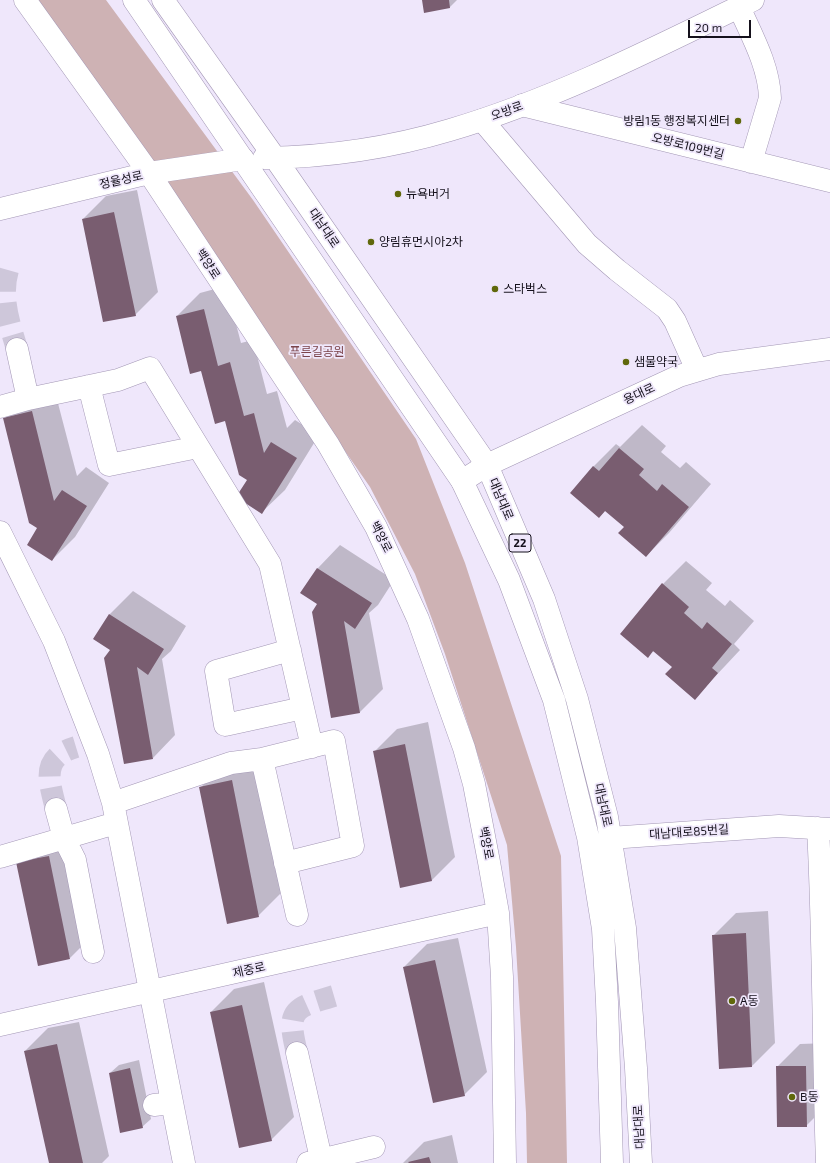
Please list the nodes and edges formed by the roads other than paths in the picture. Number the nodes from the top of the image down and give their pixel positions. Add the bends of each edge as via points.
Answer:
1 (24, 0) edge
2 (121, 0) edge
3 (134, 0) edge
4 (167, 4) edge
5 (746, 4) edge
6 (155, 29) junction
7 (522, 106) junction
8 (482, 120) junction
9 (275, 158) junction
10 (243, 159) junction
11 (751, 162) junction
12 (149, 173) junction
13 (830, 181) edge
14 (0, 208) edge
15 (17, 349) tunnel mouth
16 (830, 349) edge
17 (697, 370) junction
18 (89, 386) junction
19 (28, 399) junction
20 (0, 407) edge
21 (198, 447) junction
22 (486, 466) junction
23 (462, 481) junction
24 (0, 532) edge
25 (290, 650) junction
26 (303, 708) junction
27 (312, 747) junction
28 (262, 759) junction
29 (56, 809) tunnel mouth
30 (115, 813) junction
31 (824, 828) edge
32 (588, 837) junction
33 (64, 838) junction
34 (610, 838) junction
35 (0, 857) edge
36 (285, 863) junction
37 (498, 914) junction
38 (297, 915) dead end
39 (93, 952) dead end
40 (152, 992) junction
41 (826, 1012) edge
42 (0, 1025) edge
43 (297, 1053) tunnel mouth
44 (374, 1147) dead end
45 (317, 1162) edge
46 (184, 1163) edge
47 (506, 1163) edge
48 (612, 1163) edge
49 (641, 1163) edge
50 (827, 1163) edge

1 - 12 main road, 백양로
2 - 6 main road, 대남대로 / 22
3 - 6 main road, 대남대로
4 - 9 main road, 대남대로 / 22
5 - 7 main road, 오방로 via 567,88
5 - 11 main road via 767,75 770,98
6 - 10 main road, 대남대로 / 22
7 - 8 main road, 오방로
7 - 11 main road, 오방로109번길
8 - 9 main road, 오방로 via 424,136 348,151
8 - 17 main road via 587,244 667,309
9 - 10 main road, 오방로
9 - 22 main road, 대남대로 / 22
10 - 12 main road, 정율성로
10 - 23 main road, 대남대로 / 22
11 - 13 main road, 오방로109번길
12 - 14 main road, 정율성로
12 - 37 main road, 백양로 via 328,444 392,558 418,619 464,748 483,827
15 - 19 main road
16 - 17 main road, 용대로 via 753,358
17 - 22 main road, 용대로
18 - 19 main road
18 - 21 main road via 118,380 150,368
18 - 21 main road via 109,465
19 - 20 main road
21 - 25 main road via 270,564
22 - 23 main road, 용대로
22 - 34 main road, 대남대로 / 22 via 544,599 577,698
23 - 32 main road, 대남대로 / 22 via 509,580 554,700
24 - 30 main road via 54,641 98,754
25 - 26 main road
25 - 26 main road via 216,671 225,725
26 - 27 main road
27 - 28 main road
27 - 36 main road via 334,741 353,846
28 - 30 main road via 230,763
28 - 36 main road
29 - 33 main road
30 - 33 main road
30 - 40 main road
31 - 34 main road, 대남대로85번길 via 779,826
31 - 41 main road, 대남대로85번길 via 822,914
32 - 34 main road via 597,860
32 - 48 main road, 대남대로 / 22 via 603,929
33 - 35 main road
33 - 39 main road via 75,860
34 - 49 main road, 대남대로 / 22 via 625,928
36 - 38 main road
37 - 40 main road, 제중로
37 - 47 main road, 백양로
40 - 42 main road, 제중로
40 - 46 main road via 163,1104
41 - 50 main road, 대남대로85번길
43 - 45 main road
44 - 45 main road

